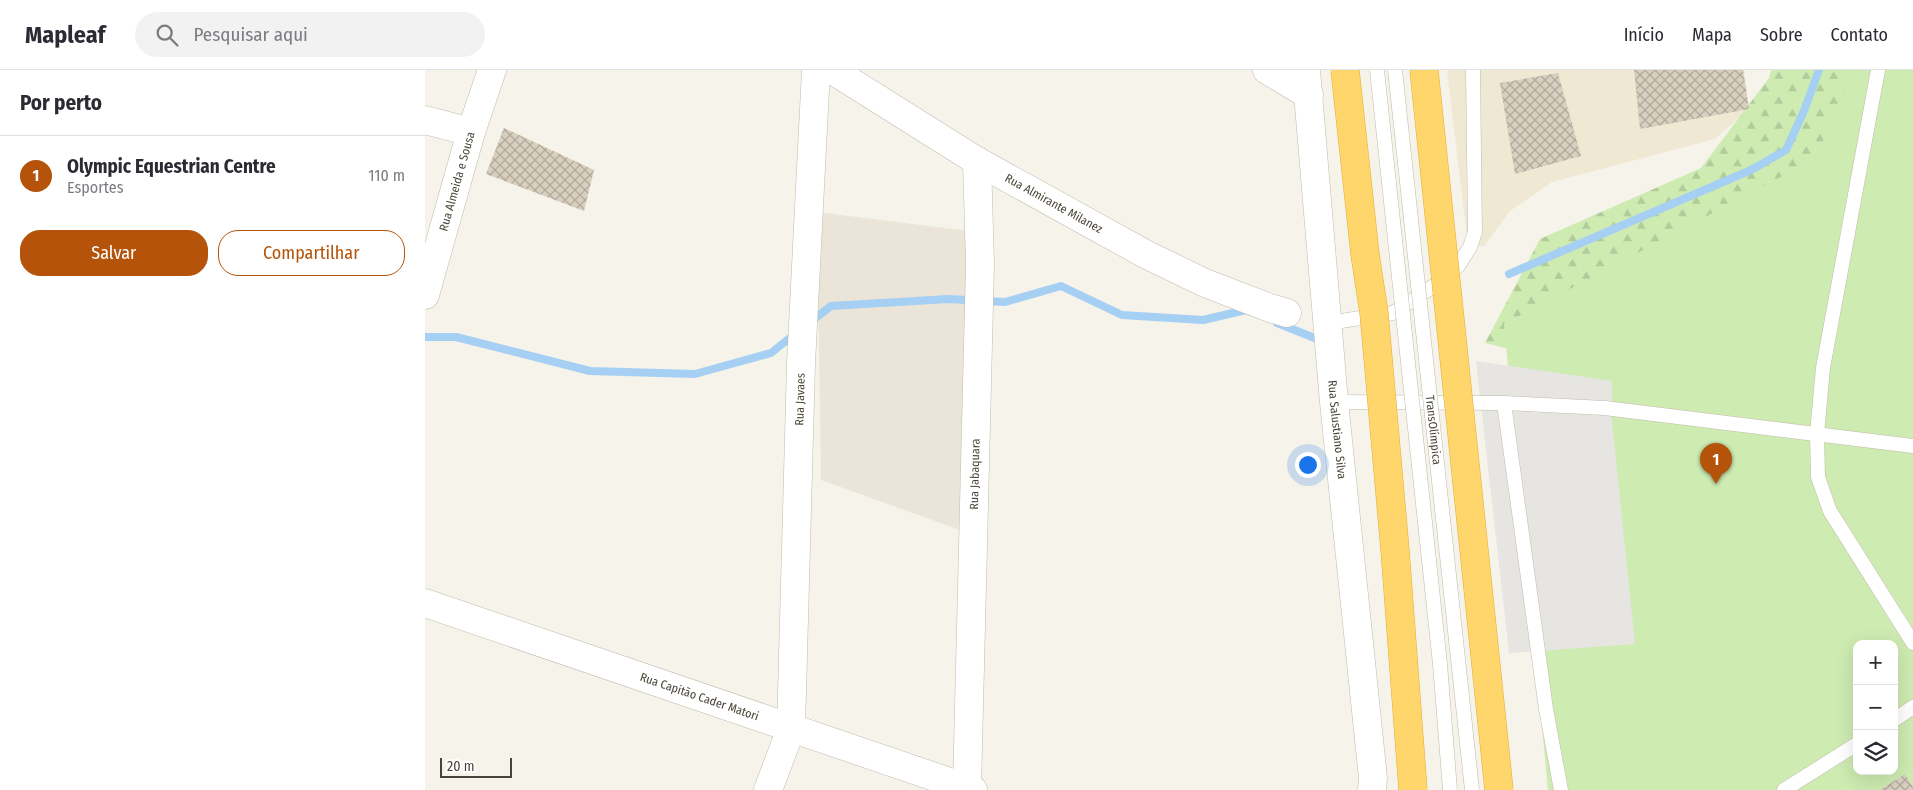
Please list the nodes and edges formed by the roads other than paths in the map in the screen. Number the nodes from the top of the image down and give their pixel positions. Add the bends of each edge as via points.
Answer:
1 (492, 70) edge
2 (816, 70) edge
3 (832, 70) edge
4 (1267, 70) edge
5 (1345, 70) edge
6 (1377, 70) edge
7 (1395, 70) edge
8 (1424, 70) edge
9 (1473, 70) edge
10 (1878, 70) edge
11 (1307, 83) edge
12 (425, 120) edge
13 (471, 132) junction
14 (977, 161) junction
15 (425, 295) edge
16 (1287, 313) dead end
17 (1327, 323) junction
18 (1334, 402) junction
19 (1504, 403) junction
20 (1817, 434) junction
21 (1913, 446) edge
22 (425, 603) edge
23 (1913, 643) edge
24 (1913, 707) edge
25 (1898, 717) edge
26 (791, 730) junction
27 (1853, 747) edge
28 (1373, 786) edge
29 (970, 789) edge
30 (768, 790) edge
31 (1413, 790) edge
32 (1450, 790) edge
33 (1472, 790) edge
34 (1499, 790) edge
35 (1561, 790) edge
36 (1784, 790) edge

1 - 13 street, Rua Almeida e Sousa
2 - 26 street, Rua Javaes via 801,364
3 - 14 street, Rua Almirante Milanez
4 - 11 street
5 - 31 highway, bridge via 1374,314
6 - 32 lane, TransOlímpica, bridge via 1440,664
7 - 33 lane, TransOlímpica, bridge
8 - 34 highway, bridge
9 - 17 lane via 1475,232 1470,247 1458,266 1444,279 1393,313
10 - 20 lane via 1823,368
11 - 17 street, Rua Salustiano Silva
12 - 13 street
13 - 15 street, Rua Almeida e Sousa
14 - 16 street, Rua Almirante Milanez via 1197,279
14 - 29 street, Rua Jabaquara via 980,264
17 - 18 street, Rua Salustiano Silva
18 - 19 lane
18 - 28 street, Rua Salustiano Silva
19 - 20 lane via 1605,408
19 - 35 lane via 1546,709
20 - 21 lane
20 - 23 lane via 1819,477 1830,511
22 - 26 street, Rua Capitão Cader Matori
24 - 25 lane
26 - 29 street, Rua Capitão Cader Matori
26 - 30 street, Rua Javaes
27 - 36 lane

